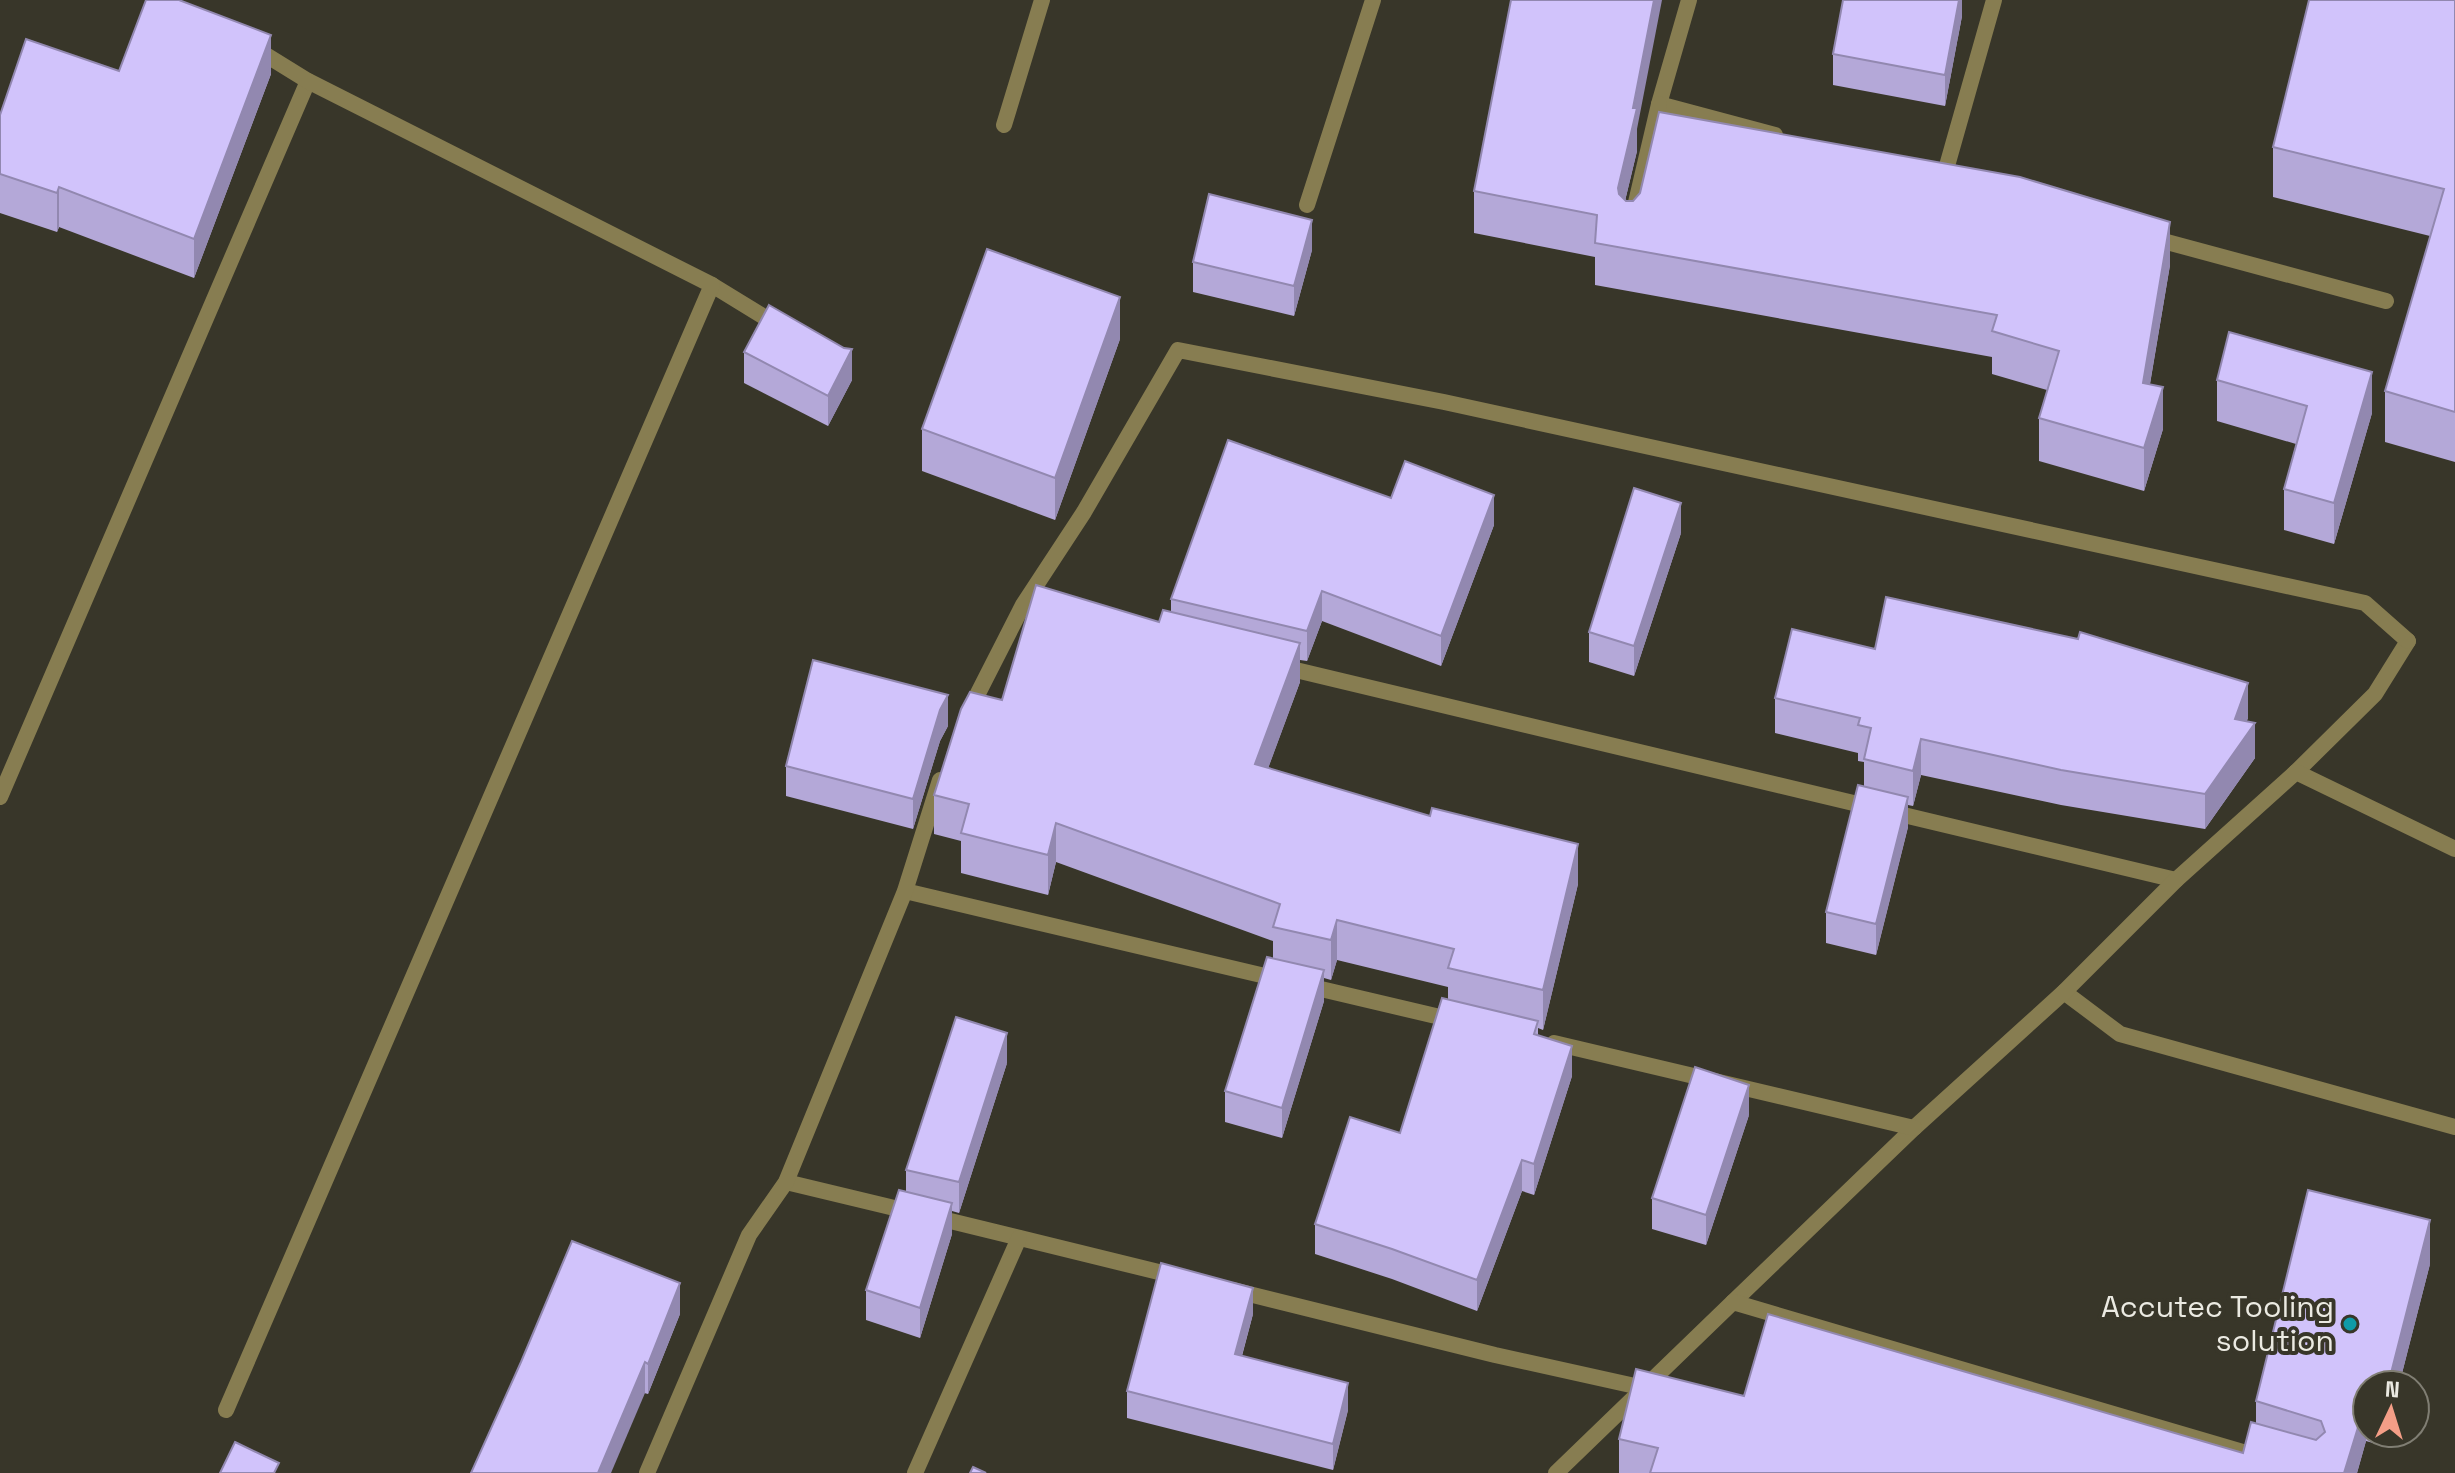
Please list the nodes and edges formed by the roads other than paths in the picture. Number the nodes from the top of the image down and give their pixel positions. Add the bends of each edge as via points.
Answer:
1 (1042, 0) edge
2 (1373, 0) edge
3 (1689, 0) edge
4 (1994, 0) edge
5 (242, 41) edge
6 (308, 81) junction
7 (1659, 104) junction
8 (1004, 125) dead end
9 (1793, 140) edge
10 (1943, 180) edge
11 (1307, 205) dead end
12 (1629, 233) edge
13 (2141, 235) edge
14 (712, 285) junction
15 (2386, 301) dead end
16 (787, 331) edge
17 (1269, 664) edge
18 (958, 730) edge
19 (947, 759) edge
20 (2296, 772) junction
21 (0, 797) edge
22 (2455, 849) edge
23 (2176, 880) junction
24 (905, 891) junction
25 (2064, 992) junction
26 (1480, 1026) edge
27 (1542, 1041) edge
28 (2455, 1127) edge
29 (1914, 1128) junction
30 (786, 1182) junction
31 (1019, 1238) junction
32 (1188, 1279) edge
33 (1218, 1287) edge
34 (1733, 1302) junction
35 (1644, 1388) junction
36 (226, 1410) dead end
37 (2284, 1464) edge
38 (647, 1473) edge
39 (915, 1473) edge
40 (1556, 1473) edge

1 - 8 street
2 - 11 street
3 - 7 street
4 - 10 street
5 - 6 street
6 - 14 street
6 - 21 street
7 - 9 street
7 - 12 street
13 - 15 street
14 - 16 street
14 - 36 street
17 - 23 street
18 - 20 street via 1178,350 1444,402 2365,603 2408,641 2375,694
19 - 24 street
20 - 22 street
20 - 23 street
23 - 25 street
24 - 26 street
24 - 30 street
25 - 28 street via 2120,1034
25 - 29 street
27 - 29 street
29 - 34 street
30 - 31 street
30 - 38 street via 749,1235
31 - 32 street
31 - 39 street
33 - 35 street
34 - 35 street
34 - 37 street
35 - 40 street

